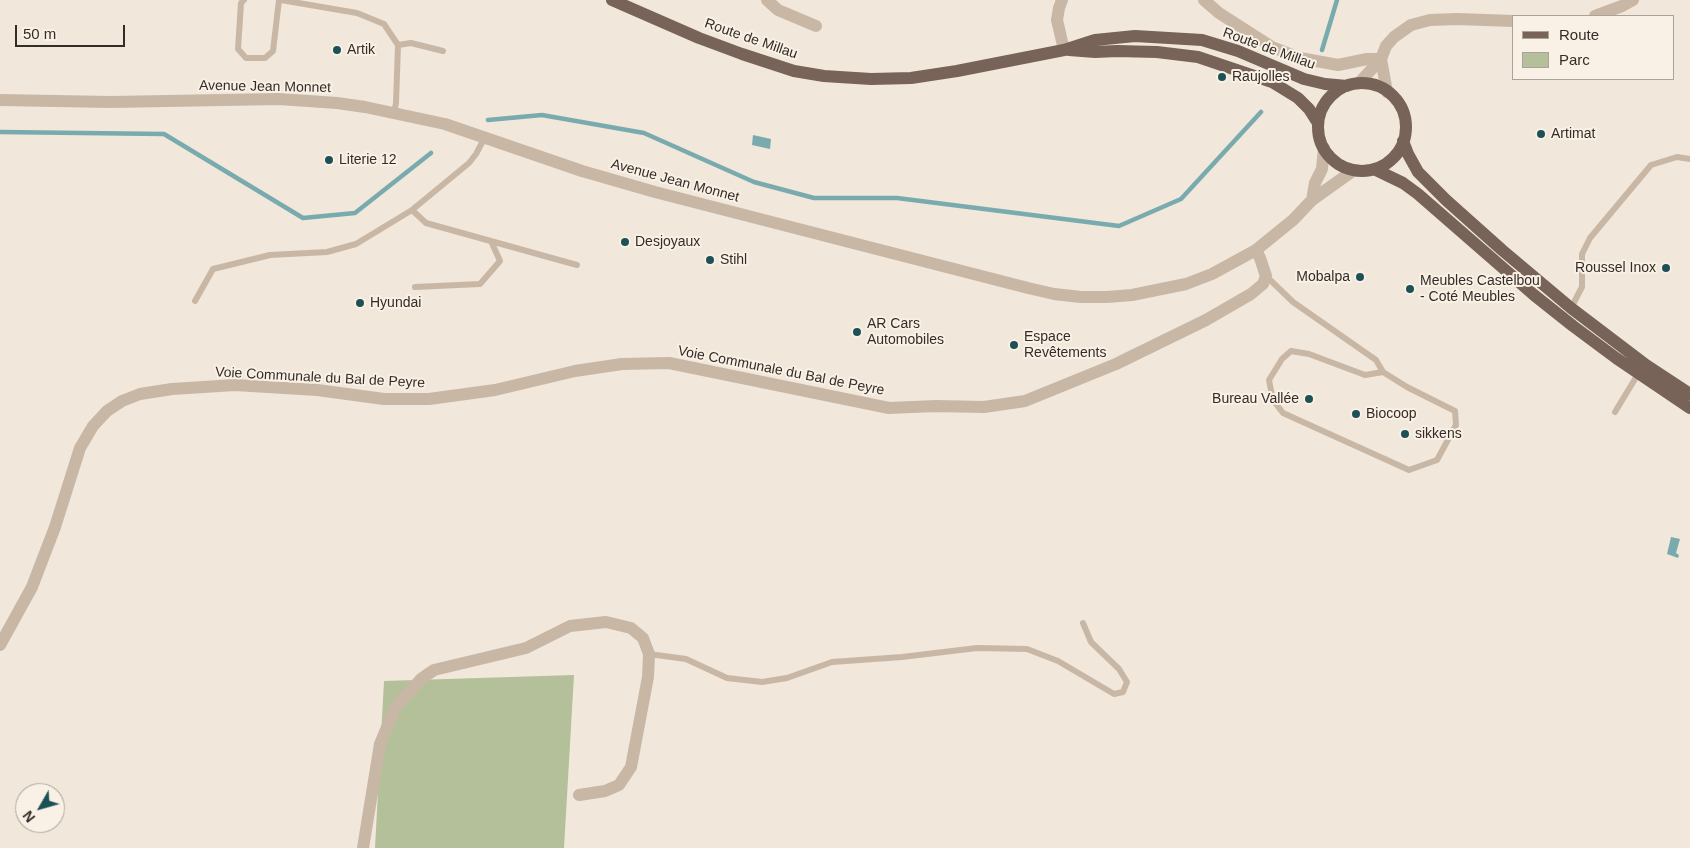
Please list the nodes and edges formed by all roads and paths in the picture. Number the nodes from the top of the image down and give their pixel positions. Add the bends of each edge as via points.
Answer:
1 (244, 0) edge
2 (280, 0) edge
3 (612, 0) edge
4 (767, 0) edge
5 (1062, 0) edge
6 (1204, 0) edge
7 (1633, 0) edge
8 (1598, 15) edge
9 (1512, 21) edge
10 (816, 26) dead end
11 (398, 45) junction
12 (1064, 50) junction
13 (443, 51) dead end
14 (1381, 60) junction
15 (1353, 84) junction
16 (1387, 92) junction
17 (2, 100) edge
18 (394, 113) junction
19 (1318, 123) junction
20 (485, 137) junction
21 (1403, 141) junction
22 (1324, 148) junction
23 (1690, 159) edge
24 (1374, 169) junction
25 (1354, 170) junction
26 (1312, 200) junction
27 (412, 210) junction
28 (491, 241) junction
29 (1256, 250) junction
30 (577, 265) dead end
31 (1266, 276) junction
32 (415, 287) dead end
33 (195, 301) dead end
34 (1571, 308) junction
35 (1383, 372) junction
36 (1638, 374) junction
37 (1690, 394) edge
38 (1690, 408) edge
39 (1615, 412) dead end
40 (1083, 623) dead end
41 (0, 645) edge
42 (649, 654) junction
43 (579, 795) dead end
44 (363, 848) edge

1 - 2 lane via 241,3 238,49 246,58 266,58 272,51
2 - 11 lane via 357,13 384,24
3 - 12 main road, Route de Millau via 742,54 787,69 824,76 911,78
4 - 10 street via 778,10
5 - 12 street via 1057,20
6 - 14 street via 1272,47 1300,58 1338,65 1366,59
7 - 8 street
9 - 14 street via 1430,20 1411,25 1386,46
11 - 13 lane via 411,43
11 - 18 lane
12 - 15 main road, Route de Millau via 1095,40 1135,36 1202,40 1238,51 1304,79 1326,84
12 - 19 main road, Route de Millau via 1157,52 1198,57 1272,82 1298,98
14 - 15 street
14 - 16 street
15 - 16 main road via 1374,85
15 - 19 main road via 1339,89 1327,100
16 - 21 main road via 1398,103 1404,118
17 - 18 street, Avenue Jean Monnet via 285,99 337,103
18 - 20 street, Avenue Jean Monnet
19 - 22 main road
20 - 27 lane via 469,163
20 - 29 street, Avenue Jean Monnet via 655,192 1054,294 1107,297 1186,284
21 - 24 main road via 1389,161
21 - 34 main road via 1418,172 1433,188
22 - 25 main road via 1339,165
22 - 26 street, Avenue Jean Monnet via 1322,169
23 - 34 lane via 1677,157 1651,165 1590,238 1582,254 1582,287
24 - 25 main road
24 - 36 main road via 1418,194 1534,295
25 - 26 street, Avenue Jean Monnet
26 - 29 street, Avenue Jean Monnet
27 - 28 lane via 426,223
27 - 33 lane via 356,244 327,252 270,254 213,269
28 - 30 lane
28 - 32 lane via 500,261 480,284
29 - 31 street
31 - 35 lane via 1294,302 1376,360
31 - 41 street, Voie Communale du Bal de Peyre via 1263,284 1250,294 1206,320 1116,364 1025,401 984,407 889,408 669,363 622,364 495,390 429,399 384,399 317,390 235,385 172,388 140,394 107,411 80,448 32,587
34 - 37 main road
35 - 35 lane via 1455,411 1456,426 1437,460 1409,470 1283,413 1273,400 1270,380 1282,359 1291,351 1309,354 1365,375
36 - 38 main road
36 - 39 lane
40 - 42 lane via 1091,642 1119,669 1127,682 1123,692 1114,694 1058,661 1027,649 977,648 832,662 787,678 762,682 727,678 686,659
42 - 43 street via 648,677 631,767 619,785
42 - 44 street via 643,638 631,628 606,622 570,626 526,648 434,670 421,679 395,708 380,744

